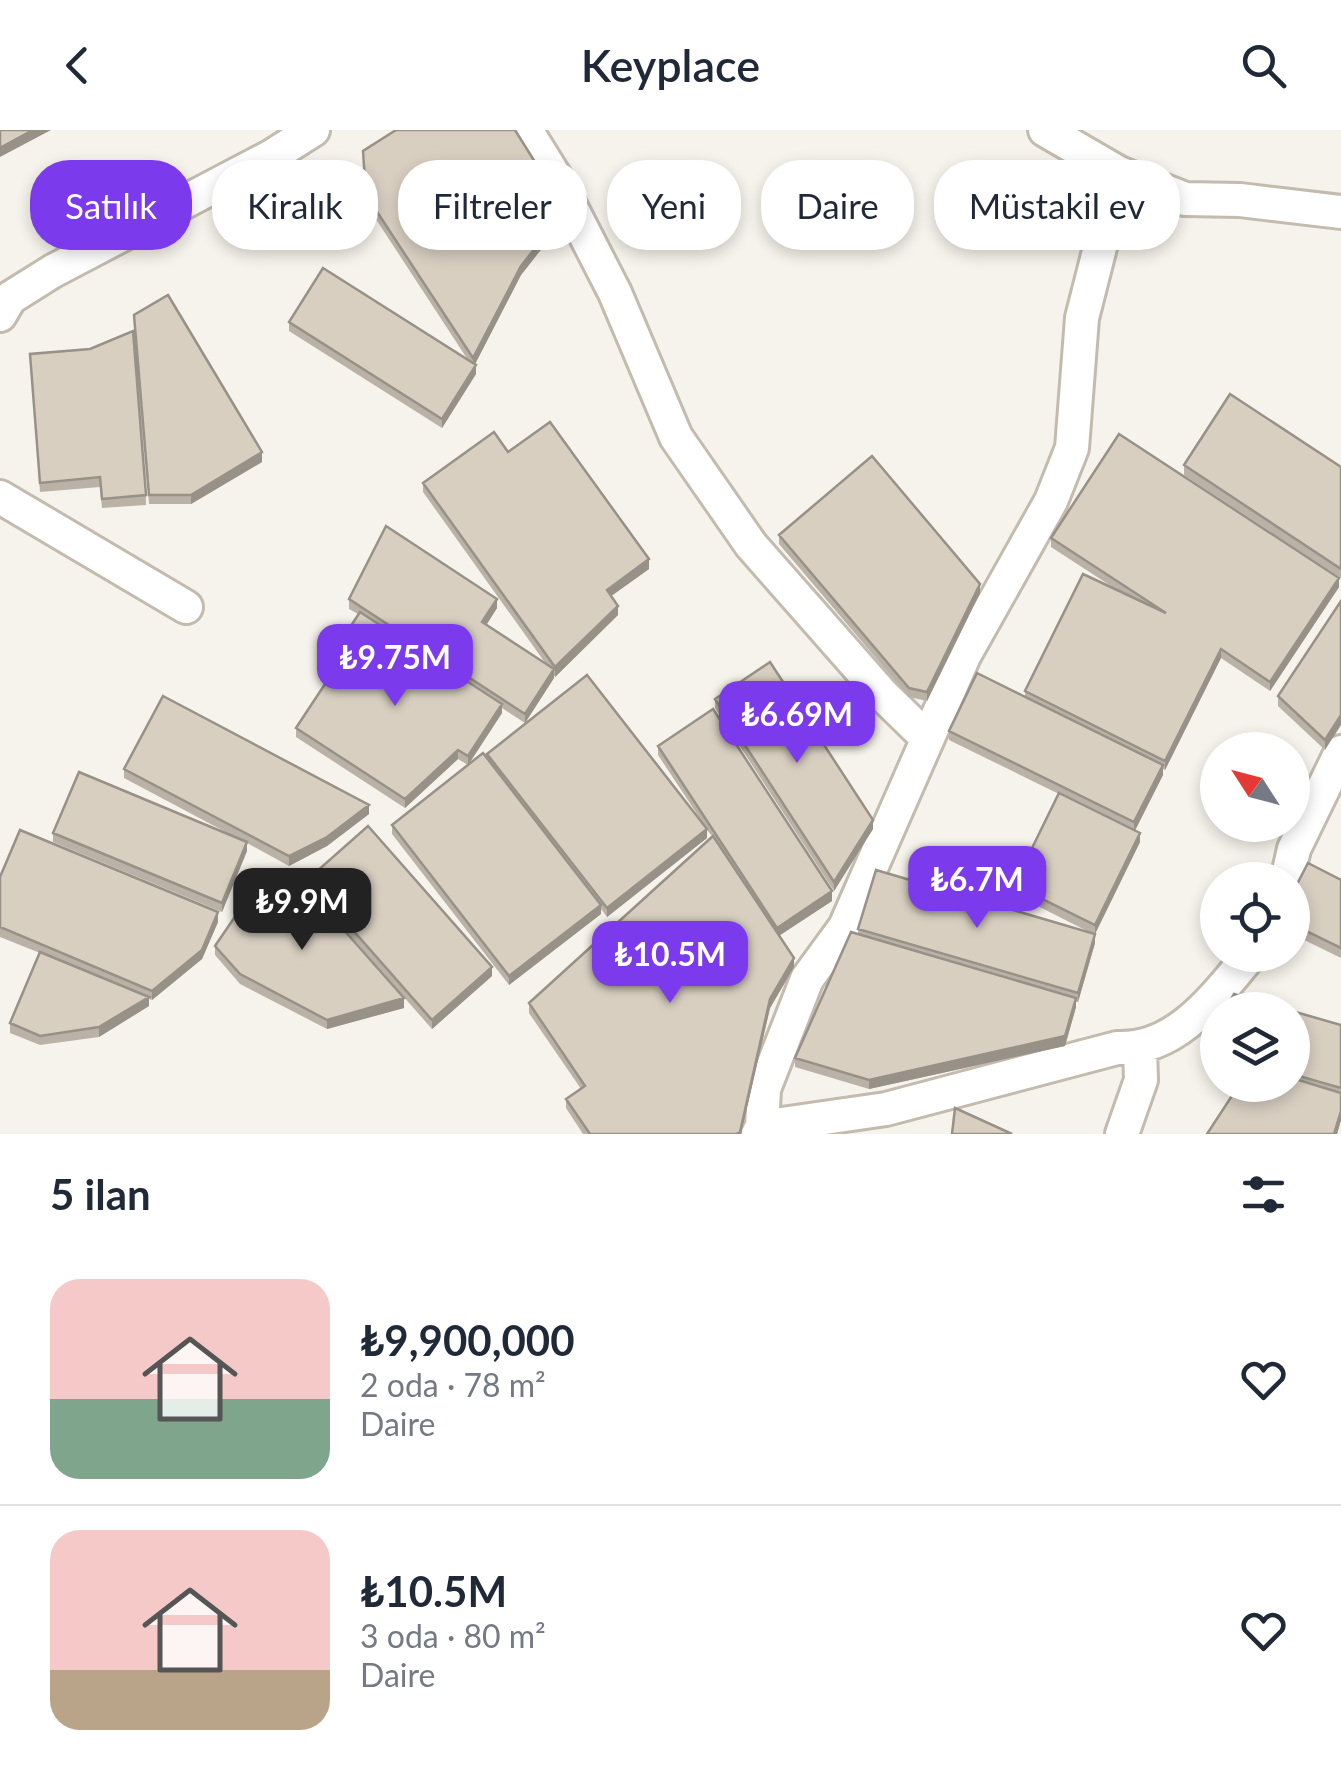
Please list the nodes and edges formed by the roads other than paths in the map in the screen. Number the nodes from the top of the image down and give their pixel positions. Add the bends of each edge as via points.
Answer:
1 (313, 130) edge
2 (526, 130) edge
3 (1045, 130) edge
4 (1096, 160) edge
5 (1180, 197) edge
6 (1341, 212) edge
7 (1099, 250) edge
8 (0, 315) edge
9 (0, 497) edge
10 (186, 608) dead end
11 (926, 738) junction
12 (1341, 752) edge
13 (1291, 862) edge
14 (1236, 972) edge
15 (1140, 1049) junction
16 (760, 1131) edge
17 (1122, 1134) edge

1 - 8 street via 53,271 10,298
2 - 11 street via 616,293 676,438 752,545
3 - 4 street
5 - 6 street
7 - 11 street via 1082,318 1072,448
9 - 10 street
11 - 16 street via 844,927 807,979 764,1089
12 - 13 street
14 - 15 street via 1176,1031
15 - 16 street via 1117,1048 886,1109
15 - 17 street via 1141,1080

